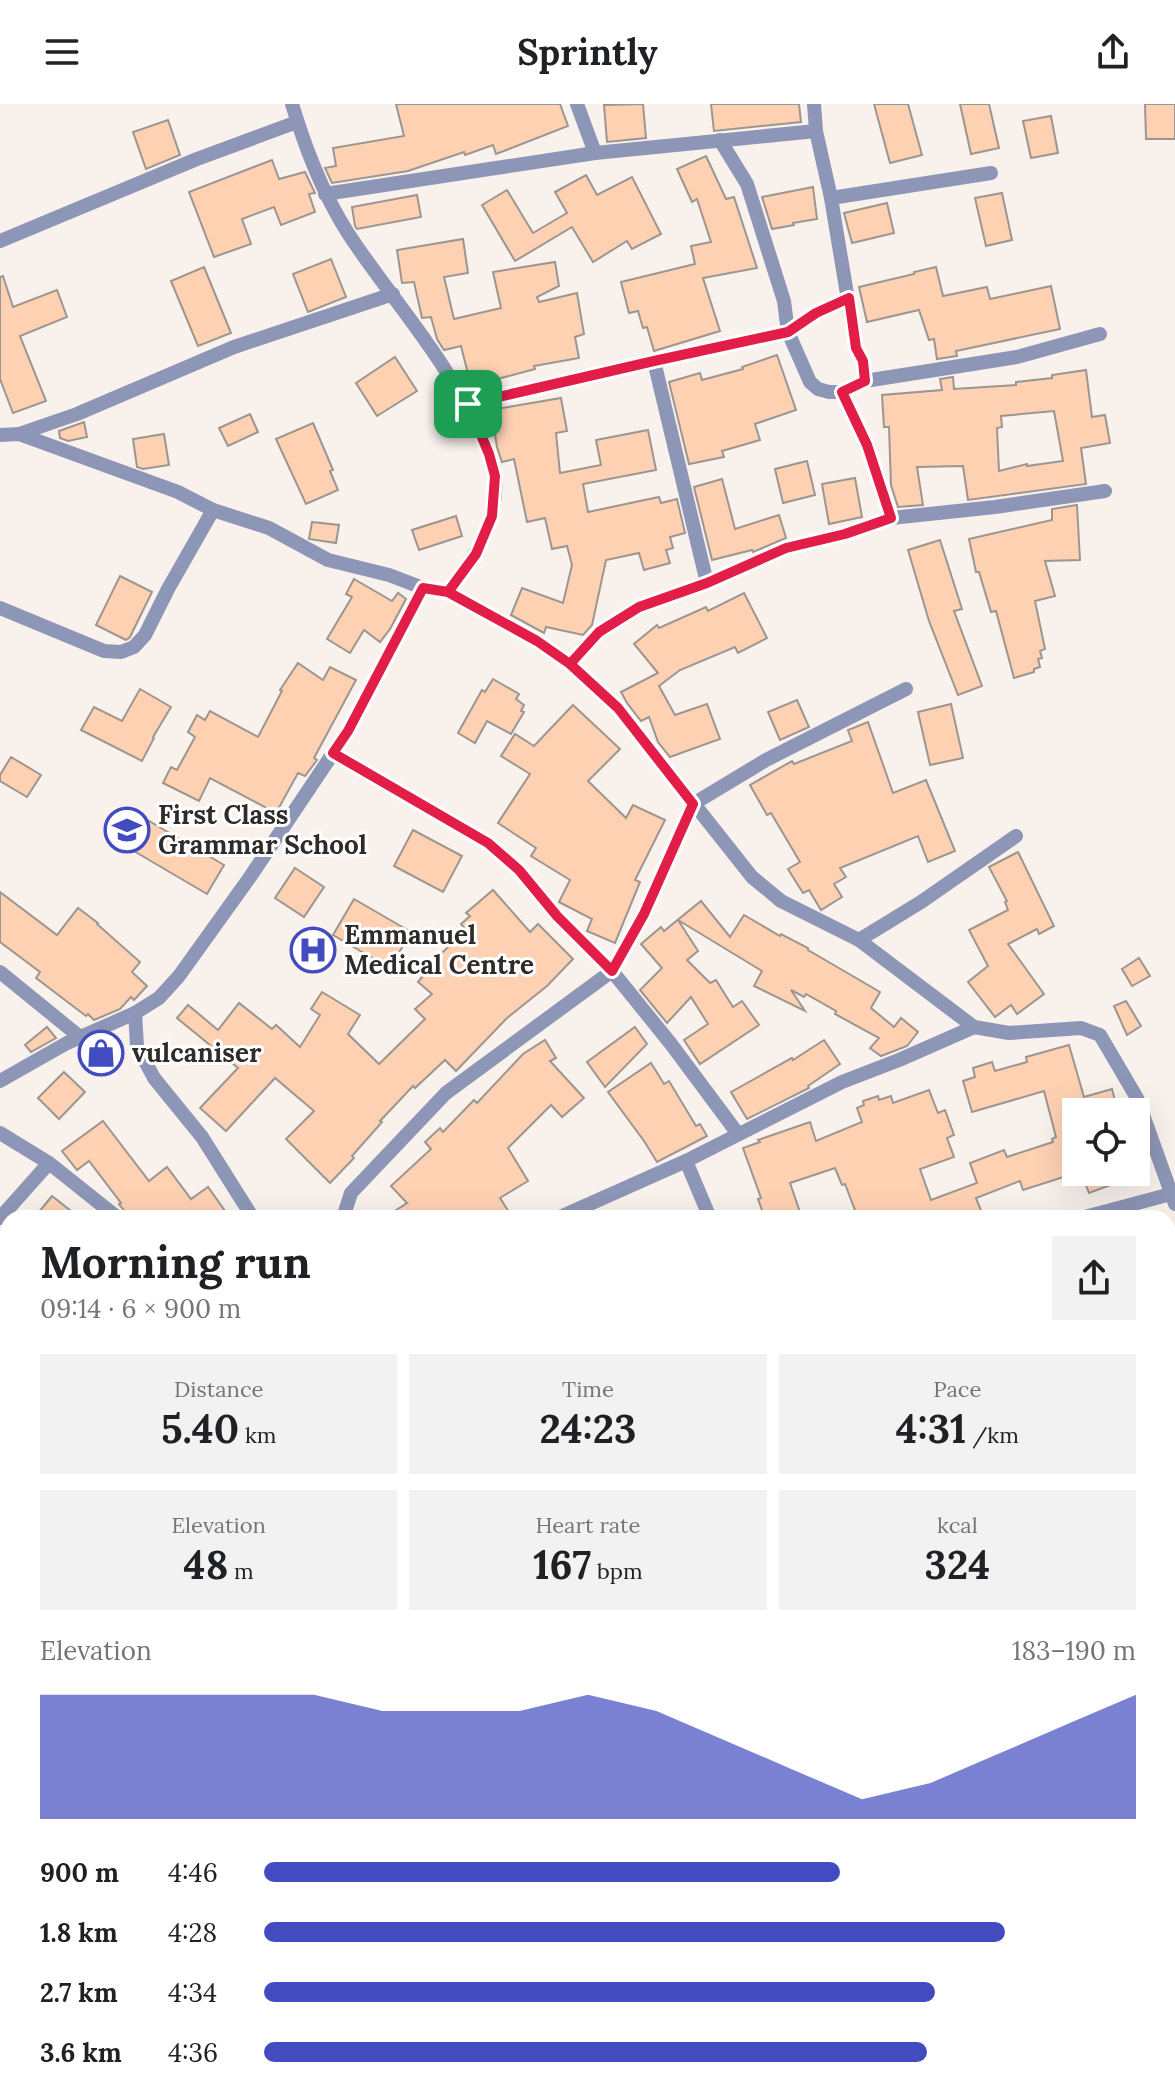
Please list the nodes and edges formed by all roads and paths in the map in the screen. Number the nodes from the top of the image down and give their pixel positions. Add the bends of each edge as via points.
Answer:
1 (292, 104) edge
2 (577, 104) edge
3 (814, 104) edge
4 (297, 122) junction
5 (816, 131) junction
6 (720, 140) junction
7 (595, 153) junction
8 (991, 173) dead end
9 (325, 194) junction
10 (831, 198) junction
11 (0, 241) edge
12 (393, 294) junction
13 (849, 298) junction
14 (788, 332) junction
15 (1100, 334) dead end
16 (654, 361) junction
17 (865, 381) junction
18 (842, 392) junction
19 (468, 404) junction
20 (19, 434) junction
21 (0, 435) edge
22 (1105, 491) dead end
23 (213, 510) junction
24 (891, 518) junction
25 (707, 583) junction
26 (423, 588) junction
27 (448, 592) junction
28 (0, 608) edge
29 (570, 664) junction
30 (906, 689) dead end
31 (333, 753) junction
32 (693, 804) junction
33 (1016, 836) dead end
34 (859, 940) junction
35 (612, 971) junction
36 (0, 972) edge
37 (135, 1013) junction
38 (974, 1027) junction
39 (80, 1037) junction
40 (0, 1081) edge
41 (0, 1133) edge
42 (738, 1134) junction
43 (686, 1161) junction
44 (49, 1163) junction
45 (1173, 1199) edge
46 (7, 1210) edge
47 (108, 1210) edge
48 (248, 1210) edge
49 (346, 1210) edge
50 (576, 1210) edge
51 (707, 1210) edge
52 (1120, 1210) edge

1 - 4 street
2 - 7 street
3 - 5 street
4 - 9 street
4 - 11 street
5 - 6 street
5 - 10 street
6 - 7 street
6 - 14 street via 747,184 784,301
7 - 9 street
8 - 10 street
9 - 12 street
10 - 13 street
12 - 19 street
12 - 20 street via 234,347
13 - 14 street
13 - 17 street
14 - 16 street
14 - 18 street via 810,382 818,389
15 - 17 street via 1017,357
16 - 19 street
16 - 25 street
17 - 18 street
18 - 24 street via 867,445
19 - 27 street via 495,476 492,516 476,554
20 - 21 street
20 - 23 street
22 - 24 street
23 - 26 street via 269,528 328,560
23 - 28 street via 134,647 104,651
24 - 25 street via 786,548
25 - 29 street via 639,607 599,632
26 - 27 street
26 - 31 street
27 - 29 street
29 - 32 street via 618,708
30 - 32 street via 766,760
31 - 35 street via 488,843
31 - 37 street via 179,976
32 - 34 street via 771,893
32 - 35 street
33 - 34 street
34 - 38 street
35 - 42 street
35 - 49 street via 446,1093 351,1193
36 - 39 street
37 - 39 street
37 - 48 street via 137,1046 154,1078 202,1137
38 - 42 street via 842,1082
38 - 45 street via 1009,1033 1081,1028 1100,1035 1137,1098
39 - 40 street
41 - 44 street
42 - 43 street
43 - 50 street
43 - 51 street
44 - 46 street
44 - 47 street
45 - 52 street

